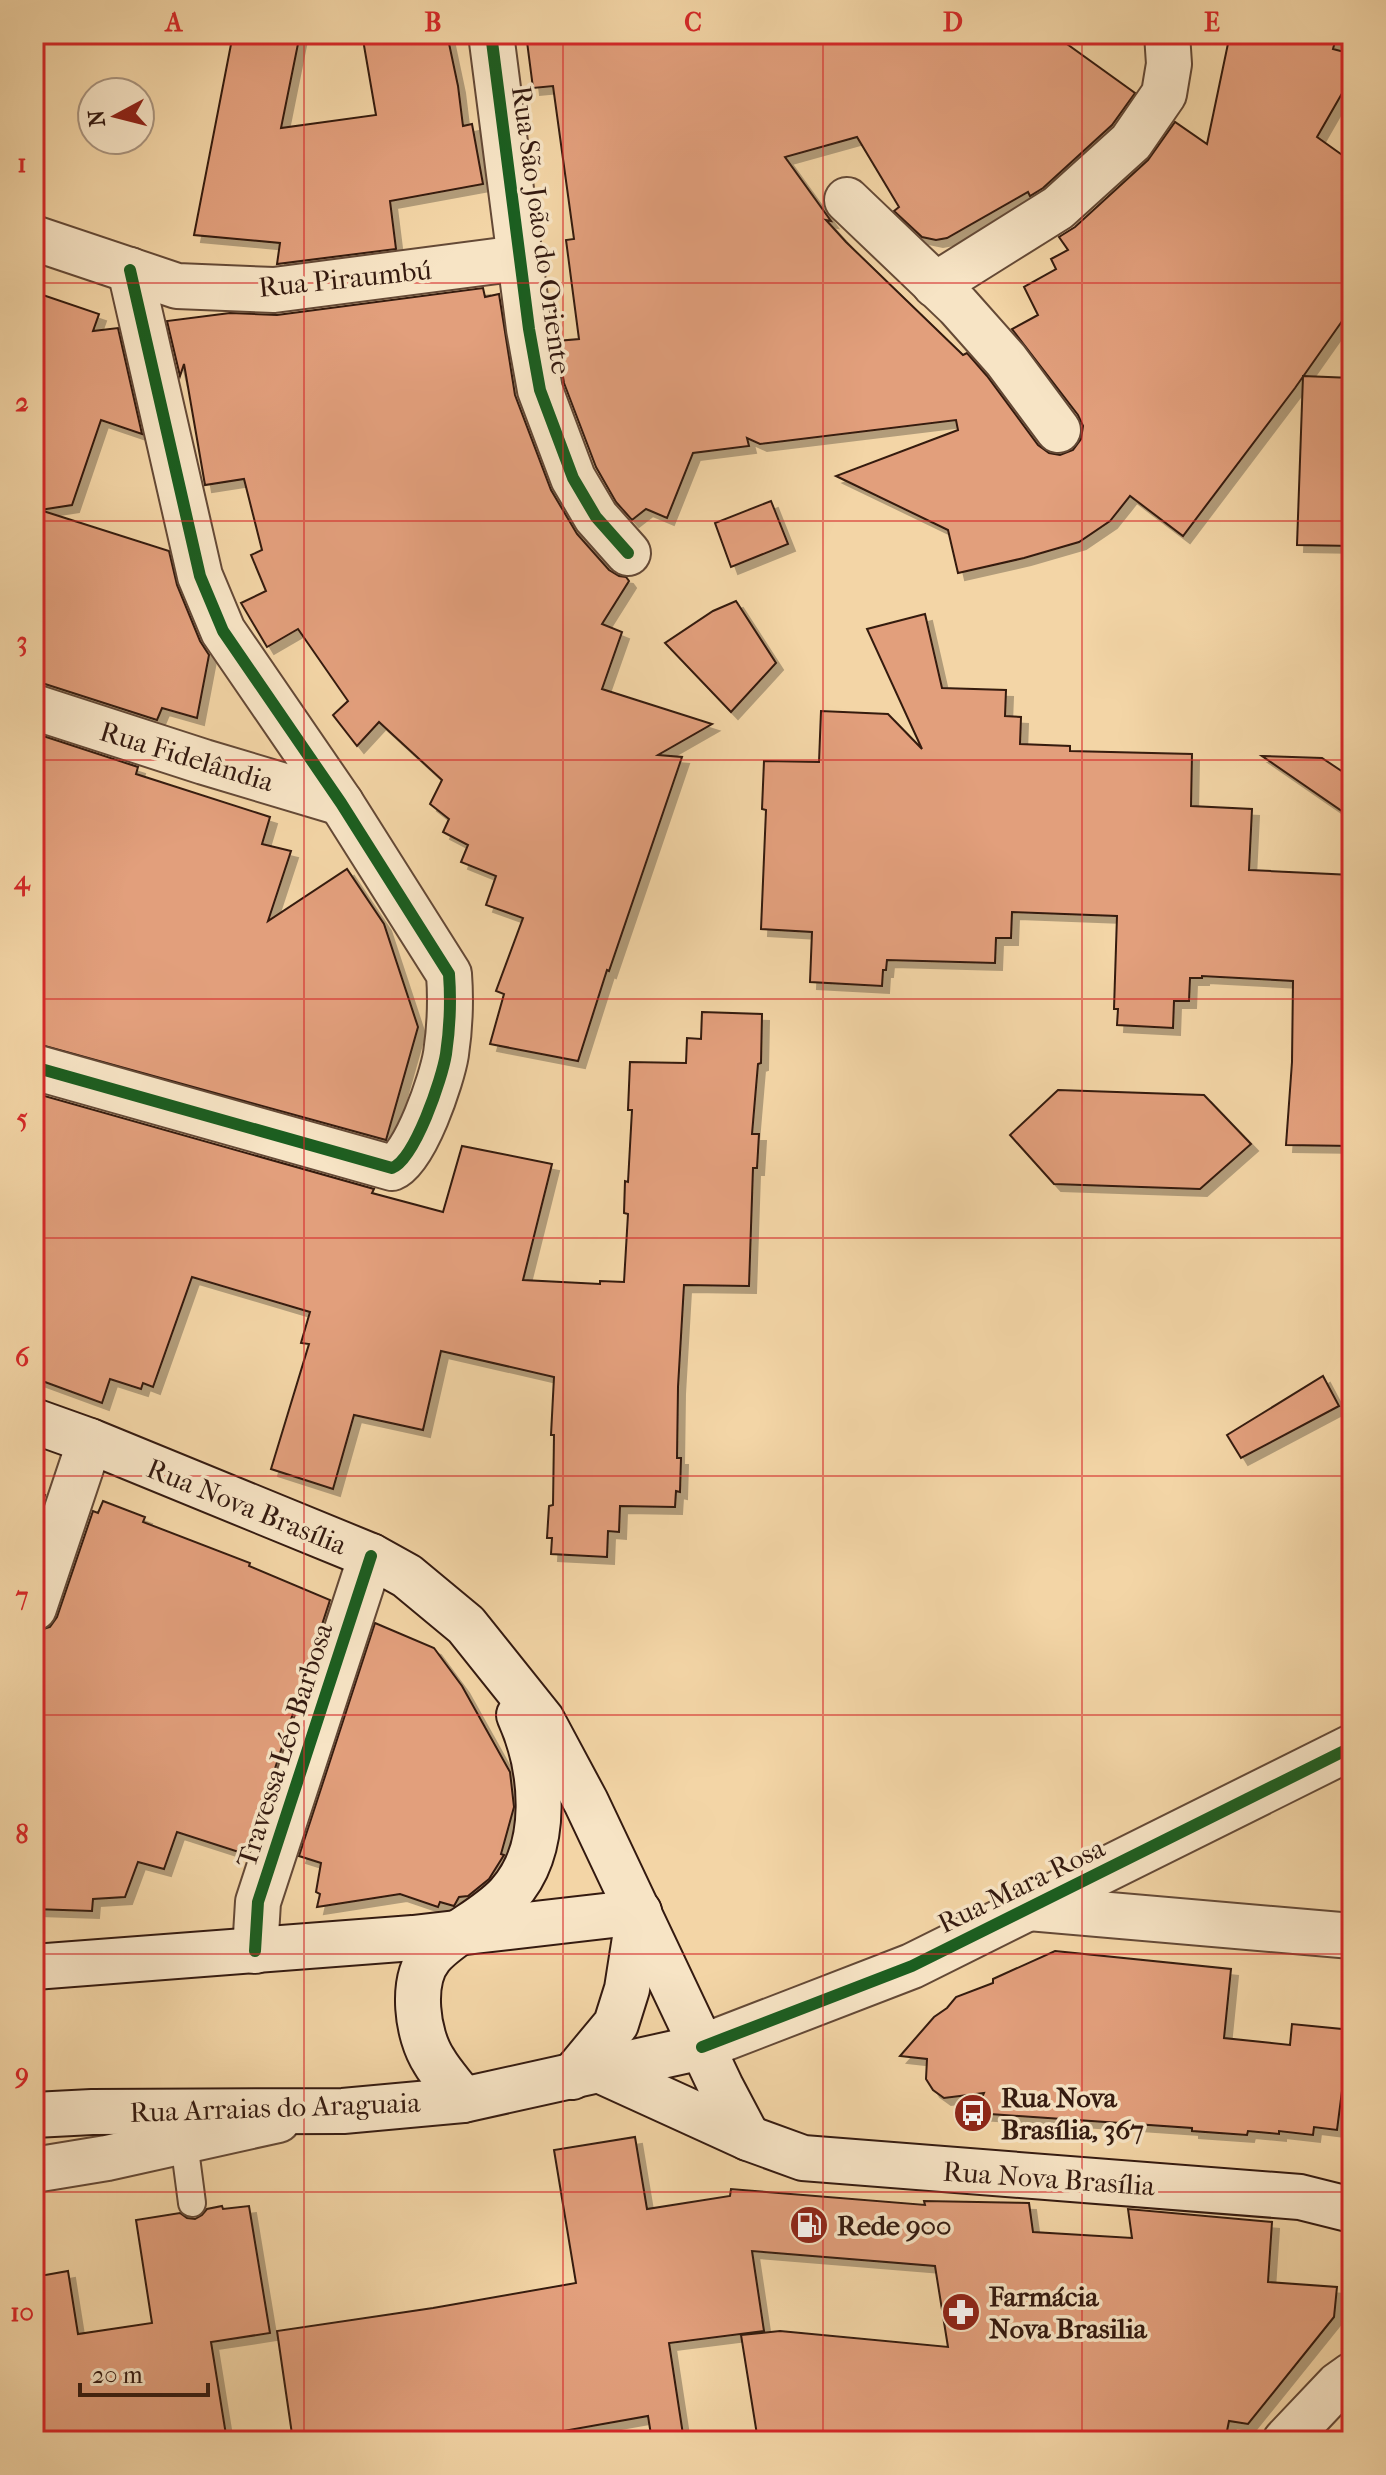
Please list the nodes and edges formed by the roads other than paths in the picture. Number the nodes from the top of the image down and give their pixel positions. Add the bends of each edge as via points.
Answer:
1 (491, 34) edge
2 (1167, 34) edge
3 (847, 200) dead end
4 (34, 238) edge
5 (520, 258) junction
6 (130, 270) junction
7 (935, 285) junction
8 (1058, 430) dead end
9 (628, 553) dead end
10 (34, 707) edge
11 (341, 803) junction
12 (34, 1067) edge
13 (34, 1421) edge
14 (90, 1441) junction
15 (371, 1556) junction
16 (34, 1608) edge
17 (484, 1644) junction
18 (1352, 1747) edge
19 (1029, 1908) junction
20 (639, 1912) junction
21 (461, 1932) junction
22 (1352, 1936) edge
23 (255, 1951) junction
24 (34, 1967) edge
25 (702, 2047) junction
26 (586, 2074) junction
27 (463, 2100) junction
28 (314, 2112) junction
29 (34, 2115) edge
30 (748, 2138) junction
31 (184, 2142) junction
32 (34, 2170) edge
33 (192, 2203) dead end
34 (1352, 2210) edge
35 (1352, 2375) edge
36 (1285, 2441) edge

1 - 5 street, Rua São João do Oriente
2 - 7 street via 1164,94 1131,142 1058,208
3 - 7 street
4 - 6 street, Rua Piraumbú
5 - 6 street, Rua Piraumbú via 274,290 177,286
5 - 9 street, Rua São João do Oriente via 540,390 573,478 596,517
6 - 11 street via 200,576 223,631
7 - 8 street via 1006,360
10 - 11 street, Rua Fidelândia
11 - 12 street via 449,974 452,1005 446,1057 420,1130 400,1165 386,1168
13 - 14 street, Rua Nova Brasília
14 - 15 street, Rua Nova Brasília
14 - 16 street
15 - 17 street, Rua Nova Brasília via 407,1576
15 - 23 street, Travessa Léo Barbosa via 258,1902
17 - 20 street, Rua Nova Brasília via 555,1741
17 - 21 street, Rua Nova Brasília via 535,1760 537,1824 527,1867 509,1894
18 - 19 street, Rua Mara Rosa
19 - 22 street
19 - 25 street, Rua Mara Rosa via 912,1966
20 - 21 street
20 - 25 street, Rua Nova Brasília
20 - 26 street via 616,2024
21 - 23 street
21 - 27 street, Rua Nova Brasília via 431,1956 423,1970 419,2020 432,2059
23 - 24 street
25 - 26 street, Rua Arraias do Araguaia
25 - 30 street, Rua Nova Brasília
26 - 27 street, Rua Arraias do Araguaia
26 - 30 street, Rua Nova Brasília via 643,2088
27 - 28 street, Rua Arraias do Araguaia
28 - 29 street, Rua Arraias do Araguaia
28 - 31 street
30 - 34 street, Rua Nova Brasília via 803,2158 1300,2197
31 - 32 street
31 - 33 lane
35 - 36 street

